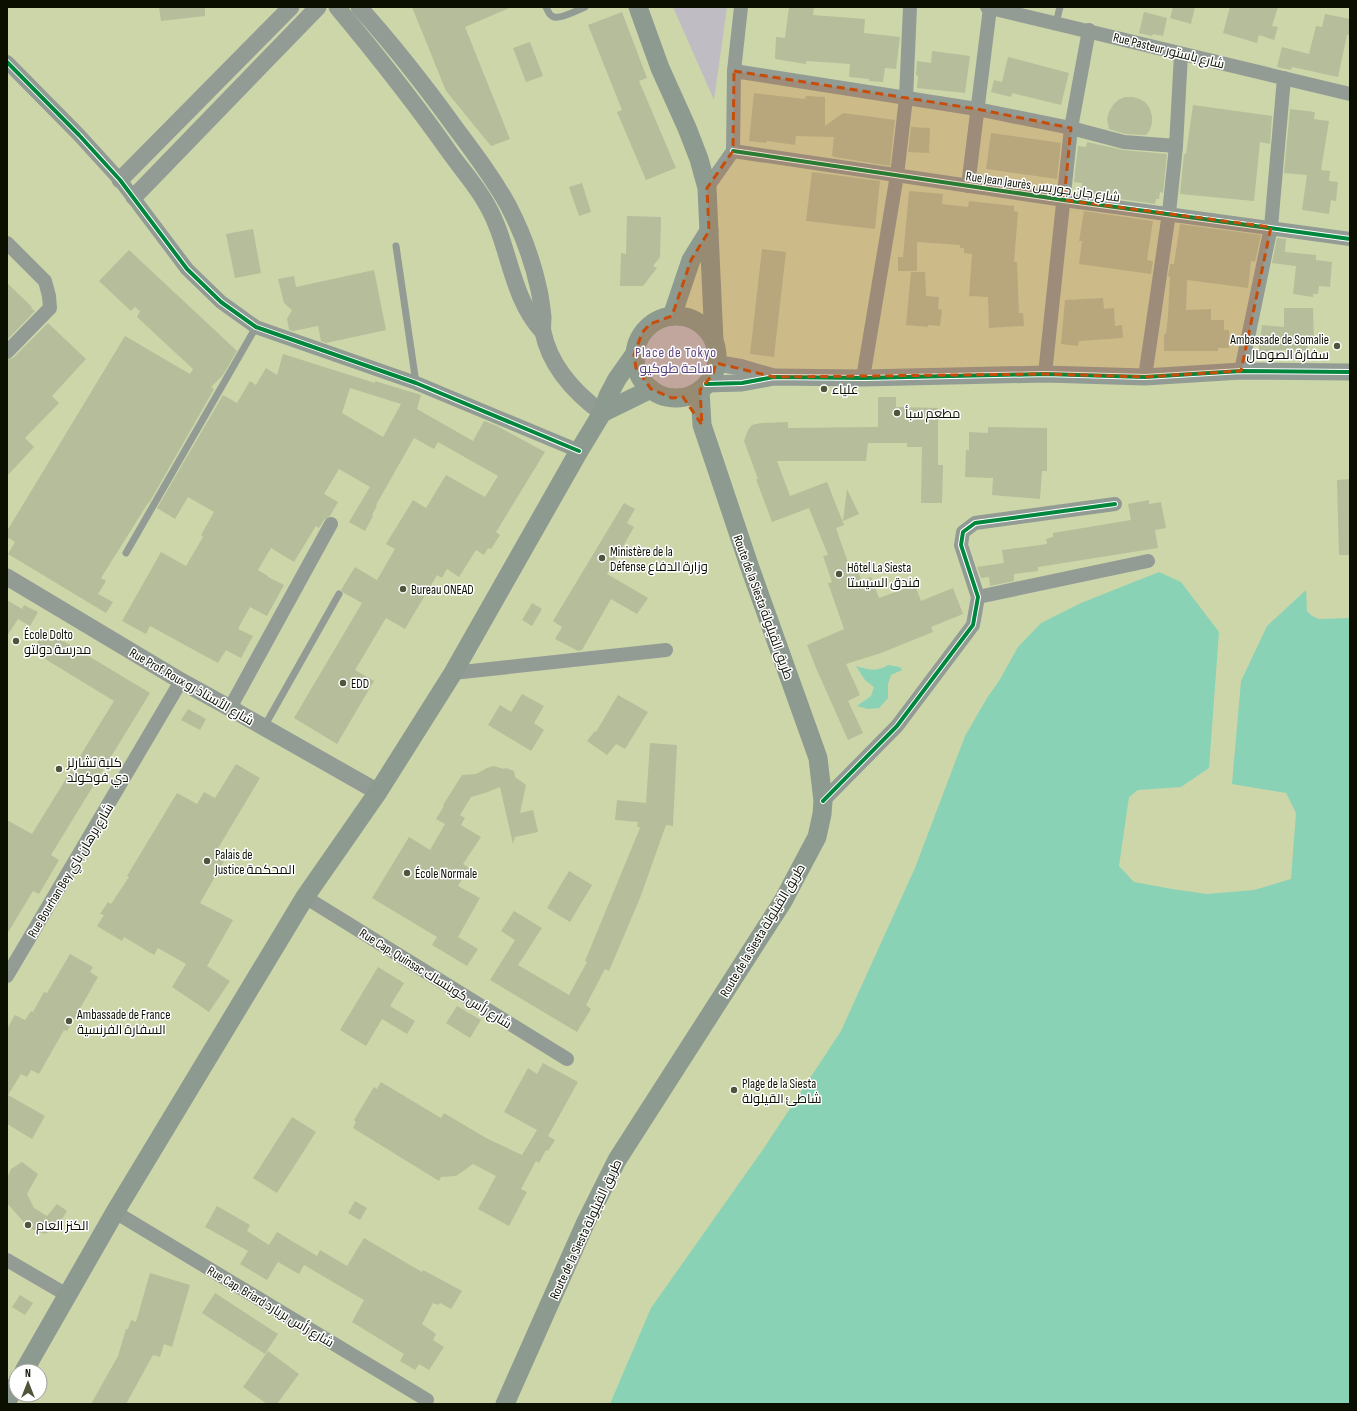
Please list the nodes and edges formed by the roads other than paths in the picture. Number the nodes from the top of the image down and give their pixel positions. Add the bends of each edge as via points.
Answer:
1 (291, 7) edge
2 (318, 7) edge
3 (337, 7) edge
4 (359, 7) edge
5 (546, 7) edge
6 (585, 7) edge
7 (638, 7) edge
8 (741, 7) edge
9 (910, 7) edge
10 (989, 7) edge
11 (1060, 7) edge
12 (1056, 23) junction
13 (1089, 30) junction
14 (1181, 54) junction
15 (7, 62) edge
16 (734, 71) junction
17 (1284, 78) junction
18 (1350, 94) edge
19 (906, 98) junction
20 (978, 109) junction
21 (1071, 128) junction
22 (1176, 146) junction
23 (733, 151) junction
24 (897, 175) junction
25 (120, 180) junction
26 (968, 186) junction
27 (707, 188) junction
28 (134, 197) junction
29 (1064, 200) junction
30 (1169, 213) junction
31 (1271, 227) junction
32 (709, 231) junction
33 (1350, 239) edge
34 (7, 243) edge
35 (396, 246) dead end
36 (672, 316) junction
37 (256, 327) junction
38 (542, 331) junction
39 (714, 341) junction
40 (7, 352) edge
41 (634, 355) junction
42 (716, 363) junction
43 (1241, 371) junction
44 (1350, 372) edge
45 (1045, 374) junction
46 (1145, 376) junction
47 (774, 377) junction
48 (862, 378) junction
49 (416, 383) junction
50 (651, 390) junction
51 (697, 390) junction
52 (602, 413) junction
53 (579, 451) junction
54 (1115, 504) dead end
55 (331, 524) dead end
56 (126, 554) dead end
57 (1148, 561) dead end
58 (7, 577) edge
59 (339, 594) dead end
60 (978, 597) junction
61 (666, 650) dead end
62 (453, 673) junction
63 (181, 681) junction
64 (230, 708) junction
65 (264, 727) junction
66 (378, 792) junction
67 (823, 801) junction
68 (305, 897) junction
69 (7, 976) edge
70 (567, 1059) dead end
71 (115, 1212) junction
72 (7, 1260) edge
73 (67, 1295) junction
74 (29, 1363) edge
75 (427, 1400) dead end
76 (505, 1404) edge

1 - 25 street
2 - 28 street
3 - 38 street via 394,77 487,205 496,223 523,304
4 - 38 street via 435,99 497,185 519,230 539,290 543,317
5 - 6 lane via 549,14 554,17 561,17
7 - 27 main road via 660,68 699,159
8 - 16 street
9 - 19 street
10 - 12 street, Rue Pasteur شارع باستور
10 - 20 street
11 - 12 lane
12 - 13 street, Rue Pasteur شارع باستور
13 - 14 street, Rue Pasteur شارع باستور
13 - 21 street
14 - 17 street, Rue Pasteur شارع باستور
14 - 22 street
15 - 25 street
16 - 19 street
16 - 23 street
17 - 18 street, Rue Pasteur شارع باستور
17 - 31 street
19 - 20 street
19 - 24 street
20 - 21 street
20 - 26 street
21 - 22 street via 1124,142
21 - 29 street
22 - 30 street
23 - 24 street, Rue Jean Jaurès شارع جان جوريس
23 - 27 street
24 - 26 street, Rue Jean Jaurès شارع جان جوريس
24 - 48 street
25 - 28 street
26 - 29 street, Rue Jean Jaurès شارع جان جوريس
27 - 32 main road
28 - 37 street via 187,268 221,302
29 - 30 street, Rue Jean Jaurès شارع جان جوريس
29 - 45 street
30 - 31 street, Rue Jean Jaurès شارع جان جوريس
30 - 46 street
31 - 33 street, Rue Jean Jaurès شارع جان جوريس
31 - 43 street
32 - 36 main road via 691,260
32 - 39 main road
34 - 40 street via 46,281 50,296 50,308
35 - 49 lane
36 - 39 main road via 685,317 697,322 707,330
36 - 41 main road via 661,318 646,328 637,343
37 - 49 street
37 - 56 lane
38 - 52 street via 550,353 565,379 576,392
39 - 42 main road
41 - 50 main road via 636,368
41 - 52 main road via 608,396
42 - 47 street
42 - 51 main road via 713,374
43 - 44 street
43 - 46 street
45 - 46 street
45 - 48 street
47 - 48 street
47 - 51 street
49 - 53 street
50 - 51 main road via 672,398
50 - 52 main road
51 - 67 main road, Route de la Siesta طريق القيلولة via 702,425 818,758
52 - 53 main road
53 - 62 main road
54 - 60 street via 975,523 963,532 961,545
55 - 64 street
57 - 60 street
58 - 63 street, Rue Prof. Roux شارع الأستاذ رو
59 - 65 lane
60 - 67 street via 973,625 902,720
61 - 62 street
62 - 66 main road
63 - 64 street, Rue Prof. Roux شارع الأستاذ رو
63 - 69 street, Rue Bourhan Bey شارع برهان باي
64 - 65 street, Rue Prof. Roux شارع الأستاذ رو
65 - 66 street, Rue Prof. Roux شارع الأستاذ رو
66 - 68 main road
67 - 76 main road, Route de la Siesta طريق القيلولة via 817,837 783,901 617,1160 585,1224
68 - 70 street, Rue Cap. Quinsac شارع رأس كوينساك
68 - 71 main road
71 - 73 main road
71 - 75 street, Rue Cap. Briard شارع رأس بريارد
72 - 73 street
73 - 74 main road

